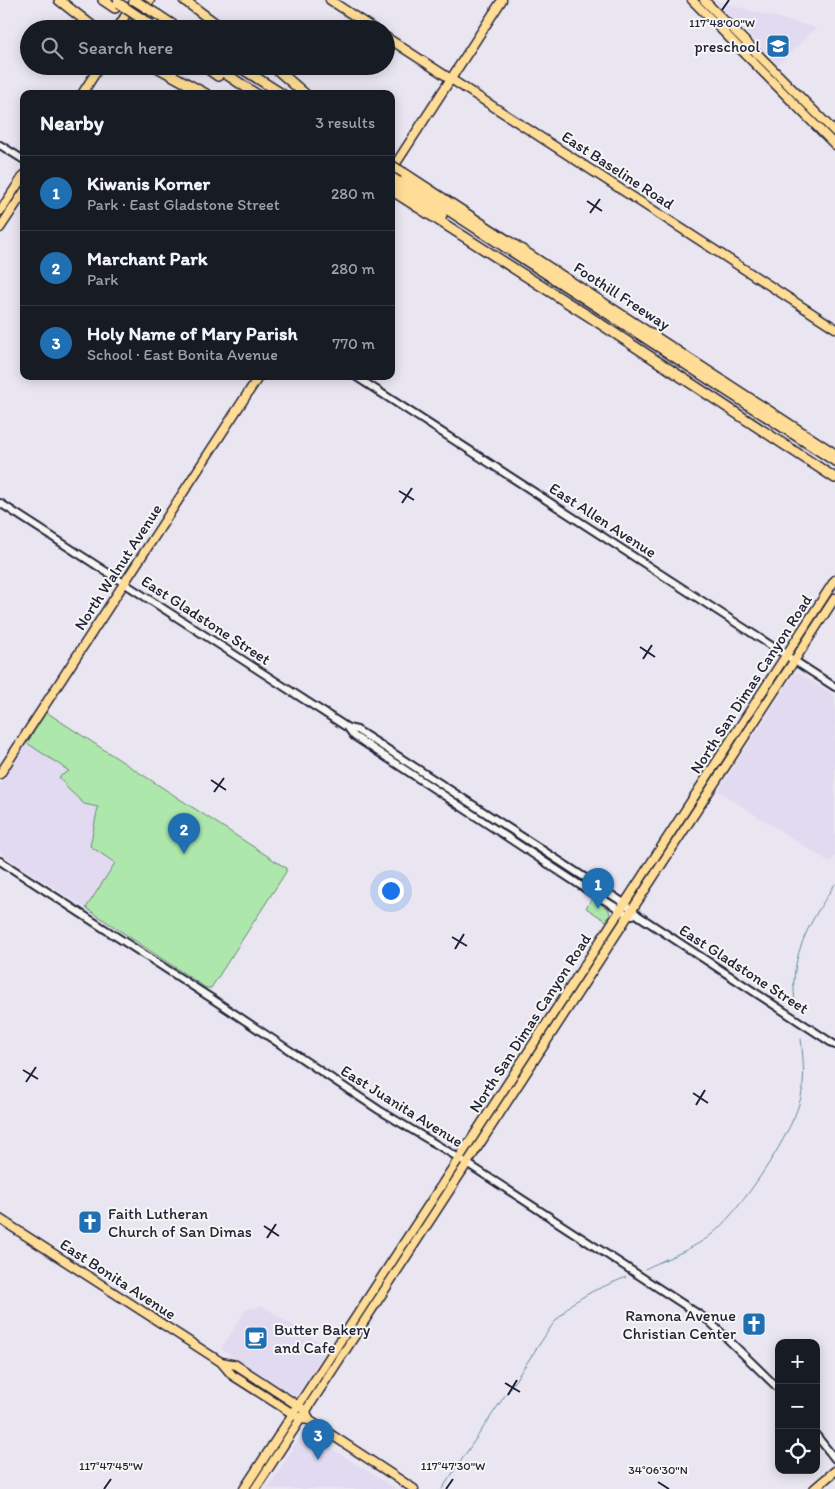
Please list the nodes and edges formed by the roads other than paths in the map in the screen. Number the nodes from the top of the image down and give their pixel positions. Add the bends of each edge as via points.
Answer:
1 (59, 0) edge
2 (102, 0) edge
3 (134, 0) edge
4 (150, 0) edge
5 (184, 0) edge
6 (330, 0) edge
7 (502, 0) edge
8 (692, 0) edge
9 (704, 0) edge
10 (115, 4) edge
11 (85, 20) edge
12 (122, 20) edge
13 (137, 20) edge
14 (141, 20) edge
15 (166, 20) edge
16 (211, 20) edge
17 (360, 20) edge
18 (395, 43) edge
19 (94, 75) edge
20 (172, 75) edge
21 (217, 75) edge
22 (228, 75) edge
23 (252, 75) edge
24 (283, 75) edge
25 (451, 79) junction
26 (84, 90) edge
27 (199, 90) edge
28 (239, 90) edge
29 (250, 90) edge
30 (276, 90) edge
31 (300, 90) edge
32 (835, 132) edge
33 (0, 145) edge
34 (835, 145) edge
35 (20, 158) edge
36 (395, 166) edge
37 (20, 181) edge
38 (396, 183) edge
39 (20, 198) edge
40 (0, 212) edge
41 (0, 228) edge
42 (835, 328) edge
43 (256, 380) edge
44 (361, 380) edge
45 (835, 454) edge
46 (835, 461) edge
47 (814, 464) junction
48 (835, 471) edge
49 (835, 478) edge
50 (0, 503) edge
51 (835, 580) edge
52 (123, 583) junction
53 (835, 598) edge
54 (787, 656) junction
55 (794, 660) junction
56 (835, 687) edge
57 (0, 774) edge
58 (0, 861) edge
59 (622, 907) junction
60 (631, 912) junction
61 (835, 1045) edge
62 (459, 1158) junction
63 (468, 1164) junction
64 (0, 1219) edge
65 (221, 1362) junction
66 (775, 1385) edge
67 (298, 1406) junction
68 (306, 1411) junction
69 (293, 1414) junction
70 (305, 1420) junction
71 (820, 1441) edge
72 (835, 1459) edge
73 (835, 1471) edge
74 (244, 1489) edge
75 (256, 1489) edge
76 (414, 1489) edge
77 (814, 1489) edge

1 - 11 highway
2 - 10 highway
3 - 12 main road
3 - 15 highway, bridge
4 - 13 main road
5 - 16 highway
6 - 17 main road
7 - 25 main road
8 - 34 main road
9 - 32 main road
10 - 14 highway
18 - 25 main road, East Baseline Road
19 - 26 main road
20 - 27 highway
21 - 28 highway
22 - 29 highway
23 - 30 highway
24 - 31 highway
25 - 36 main road
25 - 42 main road, East Baseline Road
33 - 35 street
37 - 40 main road
38 - 45 highway, Foothill Freeway
38 - 46 highway
38 - 47 highway, Foothill Freeway via 590,317
39 - 41 main road
43 - 52 main road, North Walnut Avenue
44 - 54 street, East Allen Avenue
47 - 48 highway via 822,463
47 - 49 highway, Foothill Freeway
50 - 52 street, East Gladstone Street
51 - 54 main road, North San Dimas Canyon Road
52 - 57 main road, North Walnut Avenue
52 - 59 street, East Gladstone Street via 348,728 357,730 387,749
53 - 55 main road, North San Dimas Canyon Road
54 - 55 street, East Allen Avenue
54 - 59 main road, North San Dimas Canyon Road
55 - 56 street, East Allen Avenue
55 - 60 main road, North San Dimas Canyon Road
58 - 62 street, East Juanita Avenue via 379,1110
59 - 60 street, East Gladstone Street
59 - 62 main road, North San Dimas Canyon Road
60 - 61 street, East Gladstone Street
60 - 63 main road, North San Dimas Canyon Road
62 - 63 street, East Juanita Avenue
62 - 67 main road, North San Dimas Canyon Road
63 - 66 street, East Juanita Avenue via 708,1321
63 - 68 main road, North San Dimas Canyon Road
64 - 65 main road, East Bonita Avenue
65 - 67 main road, East Bonita Avenue via 236,1365
65 - 69 main road, East Bonita Avenue via 232,1375
67 - 68 main road, East Bonita Avenue
67 - 69 main road, North San Dimas Canyon Road
68 - 70 main road
69 - 70 main road, East Bonita Avenue
69 - 74 main road, North San Dimas Canyon Road
70 - 75 main road
70 - 76 main road, East Bonita Avenue
71 - 72 street
73 - 77 main road

